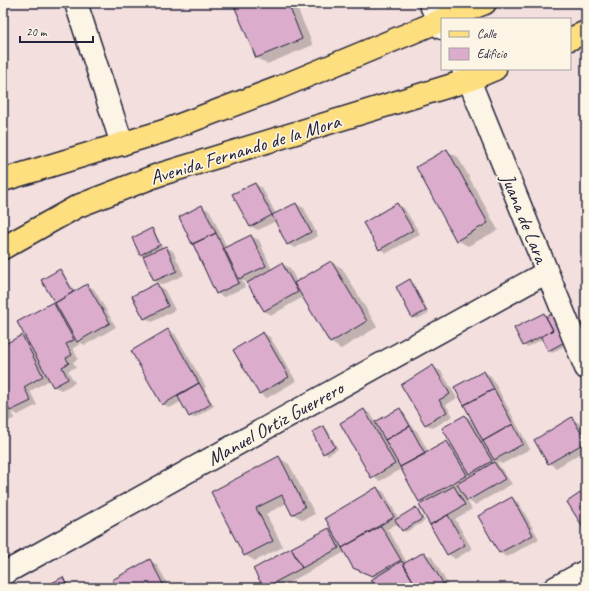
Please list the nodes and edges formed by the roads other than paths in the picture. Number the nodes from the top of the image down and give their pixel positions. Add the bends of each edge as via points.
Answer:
1 (76, 3) edge
2 (485, 3) edge
3 (440, 18) edge
4 (586, 32) edge
5 (571, 39) edge
6 (489, 70) edge
7 (466, 74) edge
8 (122, 144) junction
9 (3, 180) edge
10 (3, 248) edge
11 (547, 272) junction
12 (586, 368) edge
13 (586, 571) edge
14 (3, 574) edge
15 (555, 588) edge

1 - 8 street
2 - 3 main road, Avenida Fernando de la Mora
3 - 8 main road, Avenida Fernando de la Mora via 278,88
4 - 5 main road
6 - 7 main road, Avenida Fernando de la Mora
7 - 10 main road, Avenida Fernando de la Mora via 158,175 78,206
7 - 11 street, Juana de Lara
8 - 9 main road, Avenida Fernando de la Mora
11 - 12 street, Juana de Lara
11 - 14 street, Manuel Ortiz Guerrero
13 - 15 street

